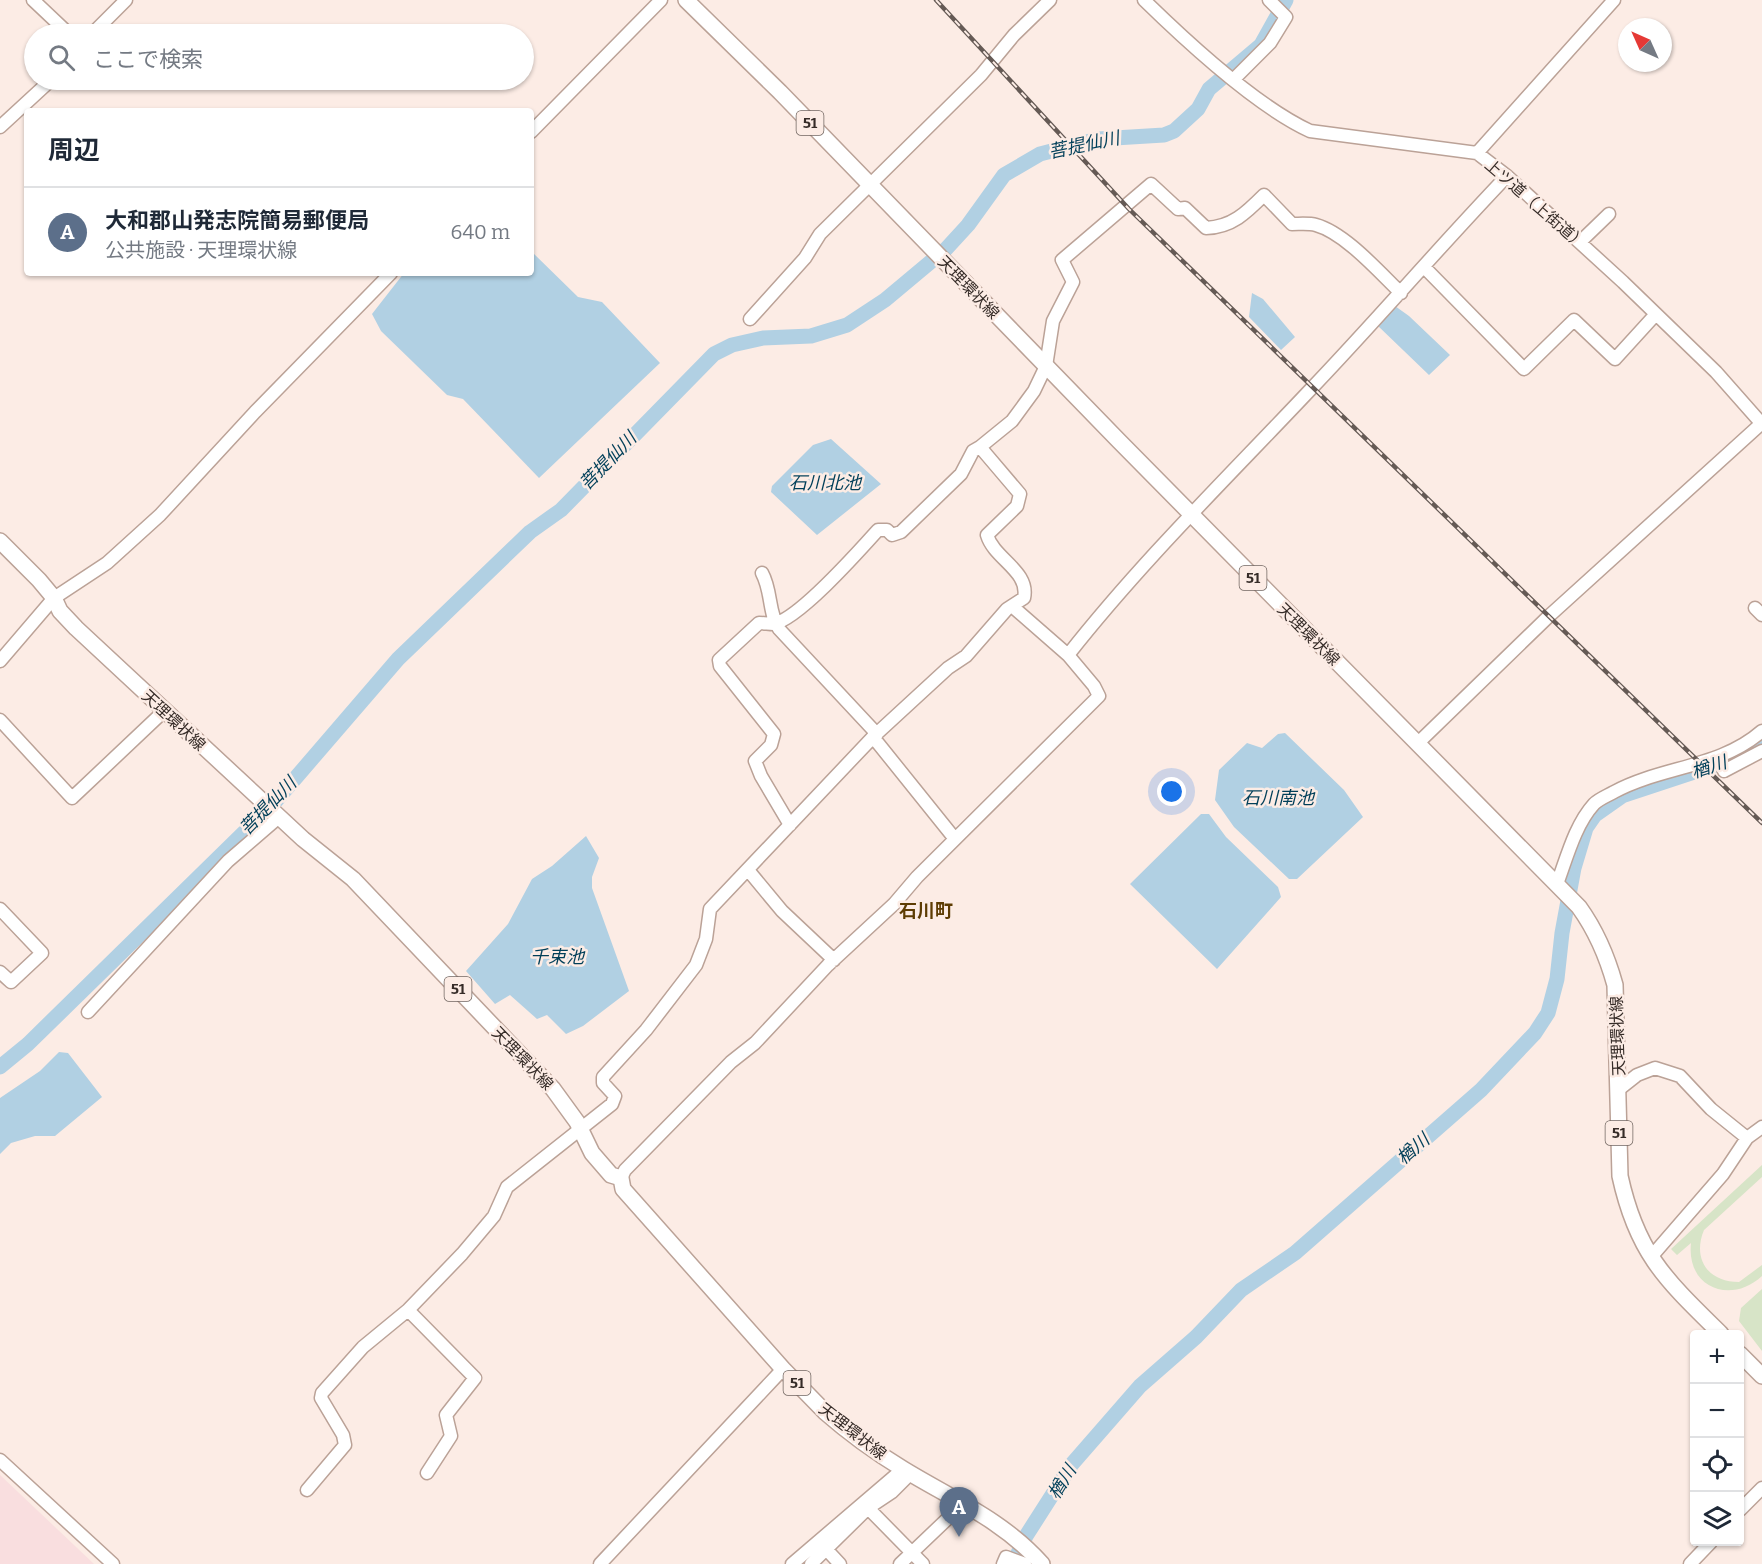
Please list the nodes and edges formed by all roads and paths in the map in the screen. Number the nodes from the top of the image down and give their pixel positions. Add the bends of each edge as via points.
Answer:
1 (33, 0) edge
2 (126, 0) edge
3 (661, 0) edge
4 (686, 0) edge
5 (1050, 0) edge
6 (1144, 0) edge
7 (1269, 0) edge
8 (1614, 0) edge
9 (58, 24) edge
10 (102, 24) edge
11 (1234, 79) junction
12 (40, 90) edge
13 (0, 127) edge
14 (534, 129) edge
15 (1477, 153) junction
16 (1507, 176) junction
17 (868, 184) junction
18 (1608, 214) dead end
19 (1580, 242) junction
20 (1425, 268) junction
21 (389, 276) edge
22 (1401, 293) junction
23 (1656, 314) junction
24 (750, 319) dead end
25 (1046, 366) junction
26 (1762, 423) edge
27 (980, 447) junction
28 (1192, 514) junction
29 (0, 541) edge
30 (762, 573) dead end
31 (54, 598) junction
32 (1013, 607) junction
33 (775, 624) junction
34 (1068, 655) junction
35 (0, 661) edge
36 (163, 712) junction
37 (0, 720) edge
38 (1762, 731) edge
39 (875, 735) junction
40 (1418, 743) junction
41 (1762, 751) edge
42 (1719, 757) junction
43 (278, 816) junction
44 (790, 825) junction
45 (955, 839) junction
46 (748, 870) junction
47 (1559, 885) junction
48 (0, 909) edge
49 (834, 960) junction
50 (0, 972) edge
51 (88, 1012) dead end
52 (1618, 1090) junction
53 (1762, 1127) edge
54 (580, 1131) junction
55 (1747, 1138) junction
56 (621, 1178) junction
57 (1651, 1257) junction
58 (408, 1310) junction
59 (1715, 1330) edge
60 (1744, 1358) edge
61 (783, 1368) junction
62 (1762, 1376) edge
63 (0, 1460) edge
64 (907, 1471) junction
65 (427, 1473) dead end
66 (1762, 1488) edge
67 (307, 1490) dead end
68 (964, 1503) junction
69 (1744, 1506) edge
70 (868, 1508) junction
71 (1707, 1546) edge
72 (826, 1549) junction
73 (912, 1552) junction
74 (1027, 1557) edge
75 (604, 1563) edge
76 (113, 1564) edge
77 (792, 1564) edge
78 (811, 1564) edge
79 (840, 1564) edge
80 (900, 1564) edge
81 (923, 1564) edge
82 (1003, 1564) edge
83 (1042, 1564) edge
84 (1690, 1564) edge

1 - 9 street
2 - 10 street
3 - 14 street
4 - 17 main road, 天理環状線 / 51
5 - 17 street via 981,75
6 - 11 street, 上ツ道（上街道）
7 - 11 street via 1286,17 1270,43
8 - 15 street
11 - 15 street, 上ツ道（上街道） via 1294,124 1310,131
12 - 13 street
15 - 16 street, 上ツ道（上街道）
16 - 19 street, 上ツ道（上街道）
16 - 20 street
17 - 24 street via 820,234 805,258
17 - 25 main road, 天理環状線 / 51
18 - 19 street
19 - 23 street, 上ツ道（上街道）
20 - 22 street
20 - 23 street via 1524,369 1574,320 1615,359
21 - 31 street via 160,515 107,562
22 - 25 street via 1357,252 1314,225 1292,224 1264,195 1244,215 1224,227 1206,228 1185,208 1173,206 1152,184 1062,260 1073,282 1053,321
22 - 28 street
23 - 26 street, 上ツ道（上街道）
25 - 27 street via 1020,412
25 - 28 main road, 天理環状線 / 51
26 - 40 street via 1549,616
27 - 32 street via 1020,494 1017,506 987,535 990,545 1024,584 1024,598
27 - 33 street via 961,474 901,532 892,535 887,530 878,530 823,588
28 - 34 street
28 - 40 main road, 天理環状線 / 51
29 - 31 main road, 天理環状線 / 51
30 - 33 street via 768,583
31 - 35 street
31 - 36 main road, 天理環状線 / 51 via 60,611
32 - 34 street
32 - 39 street via 966,656
33 - 39 street
33 - 44 street via 759,623 719,660 774,734 771,745 755,761
34 - 45 street via 1098,696
36 - 37 street via 72,798
36 - 43 main road, 天理環状線 / 51
38 - 42 street via 1746,746
39 - 44 street
39 - 45 street
40 - 47 main road, 天理環状線 / 51
41 - 42 street via 1724,771
42 - 47 street via 1664,772 1595,802 1583,820
43 - 51 street via 228,861
43 - 54 main road, 天理環状線 / 51 via 353,879 425,953 553,1089
44 - 46 street
45 - 49 street
46 - 49 street via 782,911
46 - 54 street via 710,909 706,939 688,979 603,1077 603,1083 615,1096 612,1104
47 - 52 main road, 天理環状線 / 51 via 1594,927 1607,957 1615,985
48 - 50 street via 42,953 11,982
49 - 56 street
52 - 55 street via 1637,1075 1655,1068 1680,1076 1711,1109
52 - 57 main road, 天理環状線 / 51 via 1620,1176 1636,1231
53 - 55 street
54 - 56 main road, 天理環状線 / 51 via 611,1175
54 - 58 street via 507,1187 495,1216
55 - 57 street via 1723,1174
56 - 61 main road, 天理環状線 / 51 via 631,1198
57 - 59 main road, 天理環状線 / 51 via 1664,1278
58 - 65 street via 475,1378 446,1415 451,1436
58 - 67 street via 363,1347 322,1393 345,1445
60 - 62 main road
61 - 64 main road, 天理環状線 / 51 via 847,1431
61 - 75 street
63 - 76 street
64 - 68 main road, 天理環状線 / 51
64 - 70 street via 892,1492
64 - 77 street
66 - 69 street
68 - 73 street
68 - 74 main road, 天理環状線 / 51 via 1018,1539
70 - 72 street
70 - 73 street
71 - 84 street
72 - 78 street
72 - 79 street
73 - 80 street
73 - 81 street
74 - 82 street via 1006,1557
74 - 83 main road, 天理環状線 / 51

